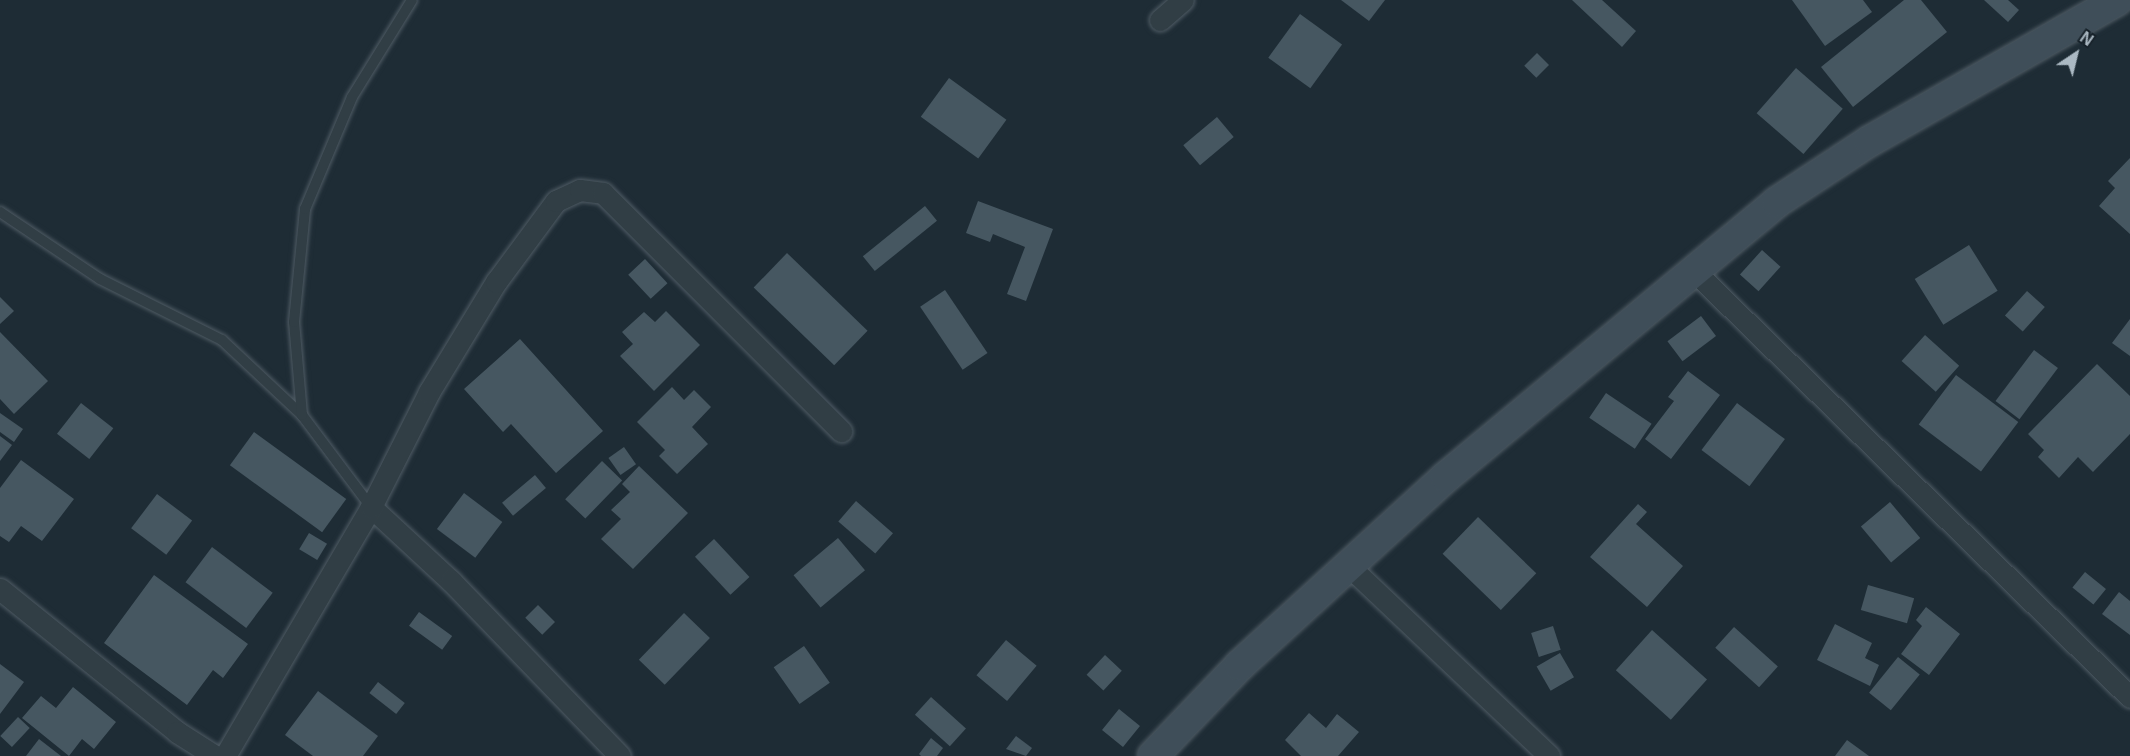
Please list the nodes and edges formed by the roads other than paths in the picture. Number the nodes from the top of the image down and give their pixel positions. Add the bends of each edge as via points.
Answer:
1 (412, 0) edge
2 (1183, 0) edge
3 (2118, 0) edge
4 (1160, 20) dead end
5 (0, 212) edge
6 (1695, 272) junction
7 (302, 416) junction
8 (841, 431) dead end
9 (371, 507) junction
10 (1348, 566) junction
11 (0, 589) edge
12 (2130, 698) edge
13 (215, 756) edge
14 (225, 756) edge
15 (620, 756) edge
16 (1153, 756) edge
17 (1549, 756) edge

1 - 7 lane via 352,97 305,209 294,322
2 - 4 street
3 - 6 street via 1870,141 1777,202
5 - 7 lane via 100,279 222,340
6 - 10 street via 1526,408
6 - 12 street
7 - 9 lane
8 - 9 street via 603,193 580,190 556,201 496,282 429,392
9 - 14 street
9 - 15 street via 451,581
10 - 16 street via 1240,665
10 - 17 street
11 - 13 street via 177,732

